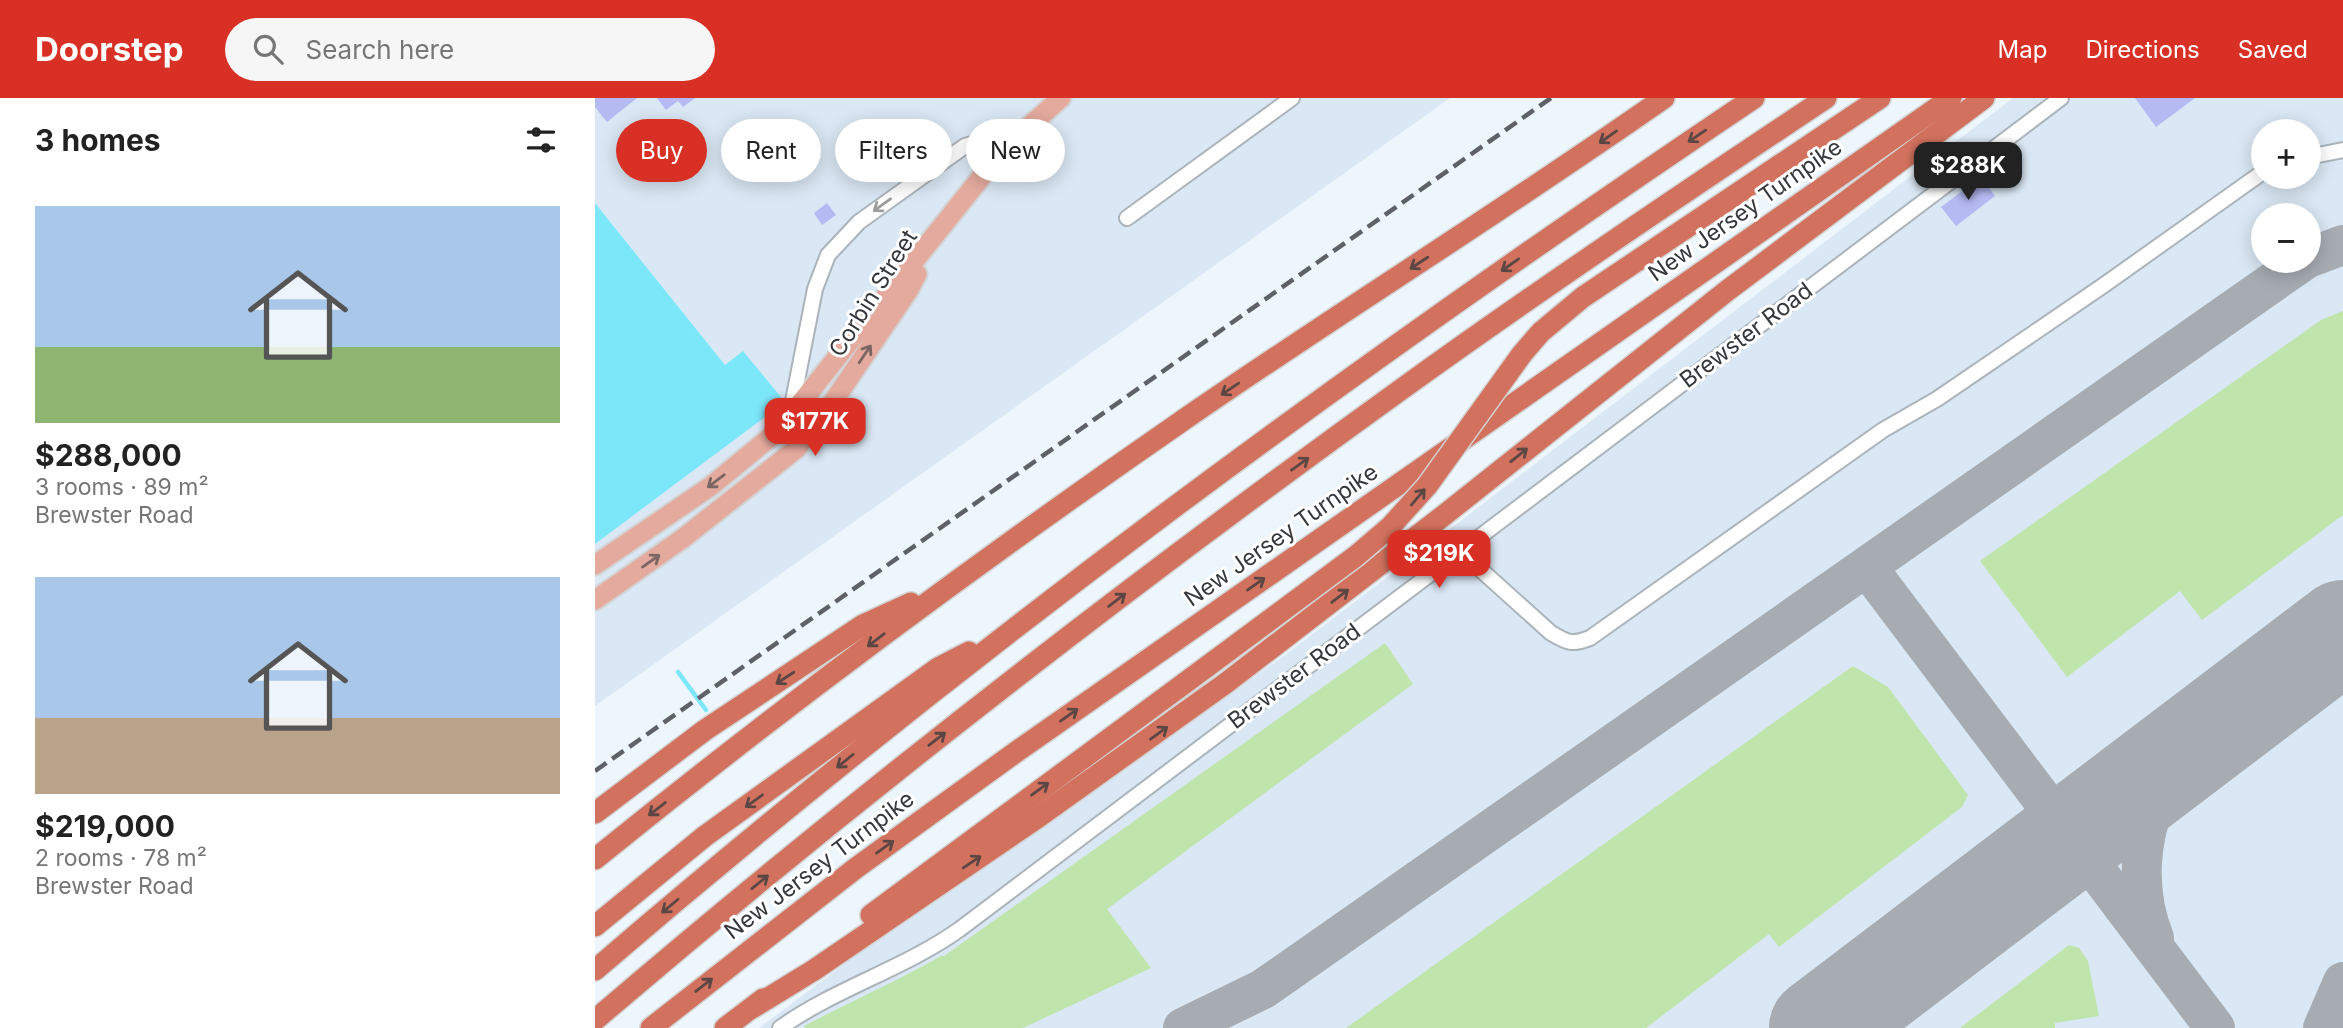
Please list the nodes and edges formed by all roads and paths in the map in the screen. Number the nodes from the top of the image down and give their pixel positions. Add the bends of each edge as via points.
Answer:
1 (1061, 98) edge
2 (1292, 98) edge
3 (1664, 98) edge
4 (1754, 98) edge
5 (1826, 98) edge
6 (1880, 98) edge
7 (1951, 98) edge
8 (1984, 98) edge
9 (2061, 98) edge
10 (1036, 119) edge
11 (966, 146) edge
12 (2343, 150) edge
13 (2321, 154) edge
14 (2251, 181) edge
15 (978, 182) edge
16 (1127, 218) dead end
17 (940, 230) junction
18 (791, 415) junction
19 (1461, 552) junction
20 (595, 565) edge
21 (951, 585) junction
22 (595, 600) edge
23 (1014, 628) junction
24 (595, 813) edge
25 (595, 859) edge
26 (595, 926) edge
27 (595, 970) edge
28 (752, 1009) junction
29 (595, 1020) edge
30 (650, 1028) edge
31 (725, 1028) edge
32 (780, 1028) edge

1 - 10 main road, Corbin Street
2 - 16 street
3 -> 21 highway via 1183,420
4 -> 23 highway via 1347,380
29 -> 5 highway, New Jersey Turnpike via 849,810 1155,571 1450,355
28 -> 6 highway, bridge via 808,961 1390,527 1433,478 1522,354 1583,297
30 -> 7 highway, New Jersey Turnpike via 856,868 1016,752
28 -> 8 highway via 1037,818 1226,683 1698,313
9 - 19 street, Brewster Road
11 -> 18 street via 859,222 828,255 815,289
12 - 13 street
14 - 19 street via 1937,399 1883,430 1590,638 1567,642 1551,633
15 - 17 main road, Corbin Street
17 - 18 main road, Corbin Street
22 -> 17 main road, Corbin Street via 683,539 796,449 908,291
18 -> 20 main road, Corbin Street via 711,486
19 - 32 street, Brewster Road via 938,945
21 -> 24 highway via 863,625 683,745
21 -> 25 highway
23 -> 26 highway via 938,668 705,836
23 -> 27 highway via 835,769
28 - 31 highway

